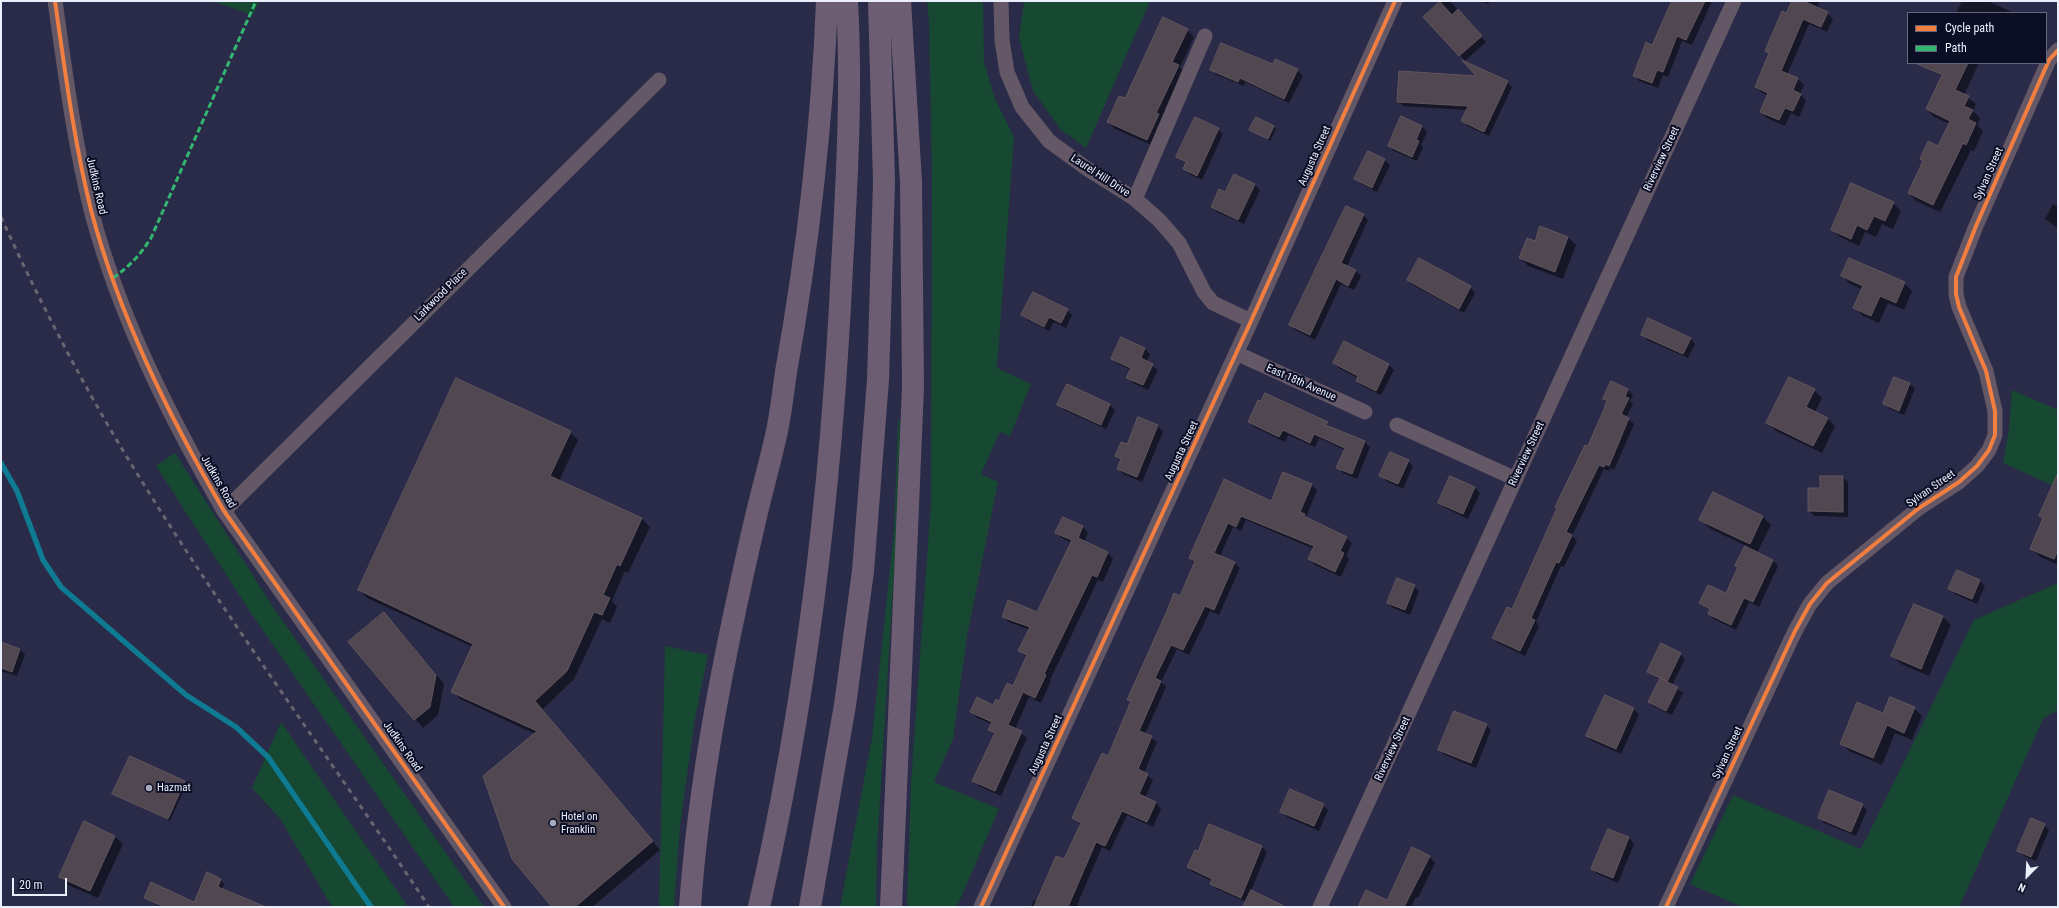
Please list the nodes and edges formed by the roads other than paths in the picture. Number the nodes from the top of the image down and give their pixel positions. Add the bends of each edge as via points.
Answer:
1 (55, 1) edge
2 (827, 1) edge
3 (847, 1) edge
4 (879, 1) edge
5 (900, 1) edge
6 (1001, 1) edge
7 (1395, 1) edge
8 (1734, 1) edge
9 (1205, 36) dead end
10 (2058, 50) edge
11 (659, 80) dead end
12 (1135, 199) junction
13 (1251, 321) junction
14 (1236, 353) junction
15 (1365, 412) dead end
16 (1397, 425) dead end
17 (1516, 479) junction
18 (224, 511) junction
19 (761, 898) edge
20 (504, 907) edge
21 (690, 907) edge
22 (810, 907) edge
23 (891, 907) edge
24 (981, 907) edge
25 (1320, 907) edge
26 (1666, 907) edge

1 - 18 street, Judkins Road via 72,125 92,210 120,301 198,467
2 - 21 highway via 818,152 799,300 777,430 752,534 710,738 700,798
3 - 19 highway via 849,32 846,183 837,376 800,697
4 - 22 highway via 884,182 877,395 862,579 845,705
5 - 23 highway via 910,182 913,387
6 - 12 street, Laurel Hill Drive via 1002,40 1007,72 1022,107 1049,141
7 - 13 street, Augusta Street
8 - 17 street, Riverview Street
9 - 12 street
10 - 26 street, Sylvan Street via 2049,60 1956,277 1959,307 1986,371 1995,411 1995,435 1989,450 1977,466 1959,482 1919,508 1827,583 1810,604
11 - 18 street, Larkwood Place
12 - 13 street, Laurel Hill Drive via 1159,220 1178,242 1204,292 1213,303
13 - 14 street, Augusta Street
14 - 15 street, East 18th Avenue
14 - 24 street, Augusta Street
16 - 17 street
17 - 25 street, Riverview Street
18 - 20 street, Judkins Road

